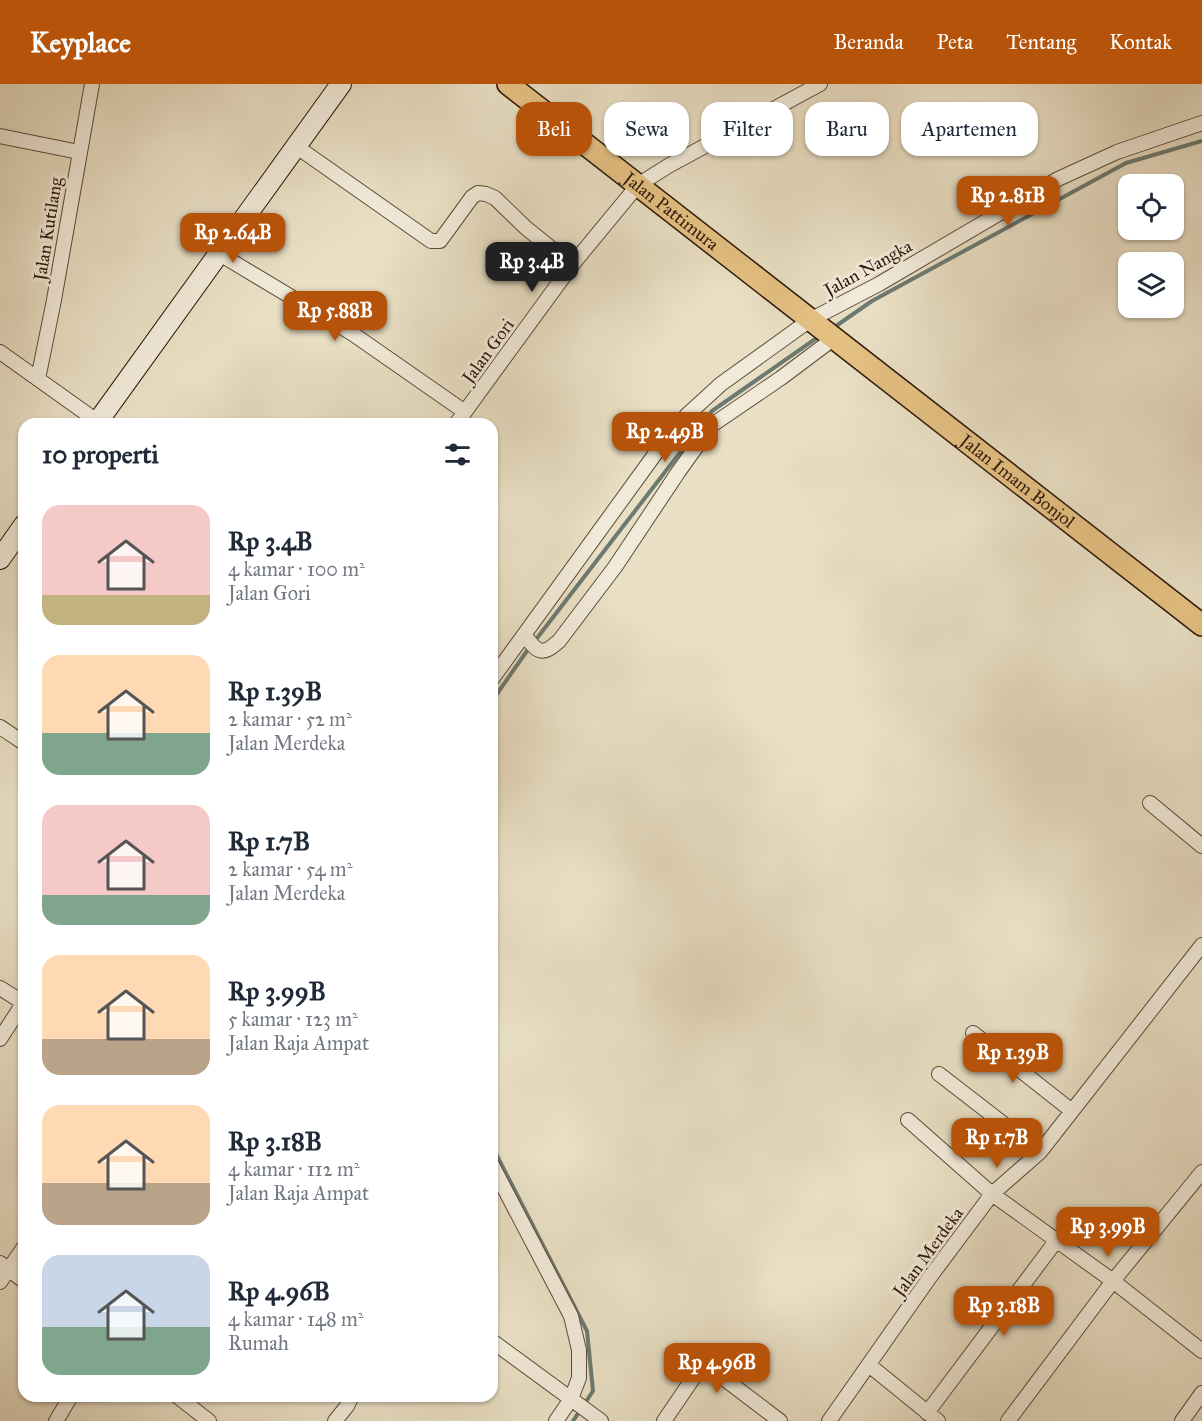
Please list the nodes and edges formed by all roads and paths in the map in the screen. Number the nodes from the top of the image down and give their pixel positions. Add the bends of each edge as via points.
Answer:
1 (92, 84) edge
2 (341, 84) edge
3 (508, 84) edge
4 (820, 84) edge
5 (1202, 123) edge
6 (0, 136) edge
7 (297, 147) junction
8 (79, 152) junction
9 (638, 185) junction
10 (218, 253) junction
11 (572, 265) junction
12 (811, 320) junction
13 (832, 338) junction
14 (0, 352) edge
15 (38, 379) junction
16 (465, 412) junction
17 (90, 418) edge
18 (102, 418) edge
19 (460, 418) edge
20 (18, 534) edge
21 (0, 559) edge
22 (1202, 625) edge
23 (525, 637) junction
24 (498, 671) edge
25 (0, 727) edge
26 (18, 739) edge
27 (1150, 803) dead end
28 (1202, 846) edge
29 (1202, 945) edge
30 (0, 988) edge
31 (18, 999) edge
32 (18, 1012) edge
33 (973, 1033) dead end
34 (0, 1039) edge
35 (939, 1074) dead end
36 (1072, 1111) junction
37 (908, 1120) dead end
38 (1040, 1152) junction
39 (1202, 1172) edge
40 (498, 1176) edge
41 (992, 1194) junction
42 (1056, 1242) junction
43 (18, 1253) edge
44 (4, 1266) edge
45 (18, 1276) edge
46 (1113, 1281) junction
47 (0, 1282) edge
48 (498, 1345) edge
49 (1202, 1351) edge
50 (869, 1365) junction
51 (1202, 1393) edge
52 (572, 1400) junction
53 (67, 1402) edge
54 (185, 1402) edge
55 (349, 1402) edge
56 (933, 1417) edge
57 (56, 1421) edge
58 (209, 1421) edge
59 (335, 1421) edge
60 (556, 1421) edge
61 (601, 1421) edge
62 (664, 1421) edge
63 (780, 1421) edge
64 (829, 1421) edge
65 (1008, 1421) edge
66 (1182, 1421) edge

1 - 8 street, Jalan Kutilang
2 - 7 main road
3 - 9 main road, Jalan Pattimura
4 - 9 street
5 - 12 street, Jalan Nangka via 1117,152 1058,179
6 - 8 street
7 - 10 main road
7 - 11 street via 431,241 440,242 472,196 486,194
8 - 15 street, Jalan Kutilang
9 - 11 street, Jalan Gori
9 - 12 main road, Jalan Pattimura
10 - 16 street via 353,334
10 - 18 main road
11 - 16 street, Jalan Gori
12 - 13 main road, Jalan Pattimura
12 - 23 street, Jalan Nangka via 721,384 686,416 635,480
13 - 22 main road, Jalan Imam Bonjol
13 - 23 street via 712,425 559,641 546,651 537,649
14 - 15 street
15 - 17 street
16 - 19 street, Jalan Gori
20 - 21 main road
23 - 24 street, Jalan Nangka
25 - 26 street
27 - 28 street
29 - 36 street, Jalan Merdeka
30 - 31 street
32 - 34 street
33 - 36 street
35 - 38 street
36 - 38 street, Jalan Merdeka
37 - 41 street
38 - 41 street, Jalan Merdeka
39 - 46 street
40 - 52 street via 571,1316 579,1350 579,1378
41 - 42 street
41 - 50 street, Jalan Merdeka
42 - 46 street
42 - 56 street
43 - 44 street
44 - 45 street
44 - 47 street
46 - 49 street
46 - 65 street
48 - 52 street
50 - 56 street
50 - 64 street, Jalan Merdeka
51 - 66 street
52 - 60 street
52 - 61 street
53 - 57 street
54 - 58 street
55 - 59 street
62 - 63 street via 704,1367

